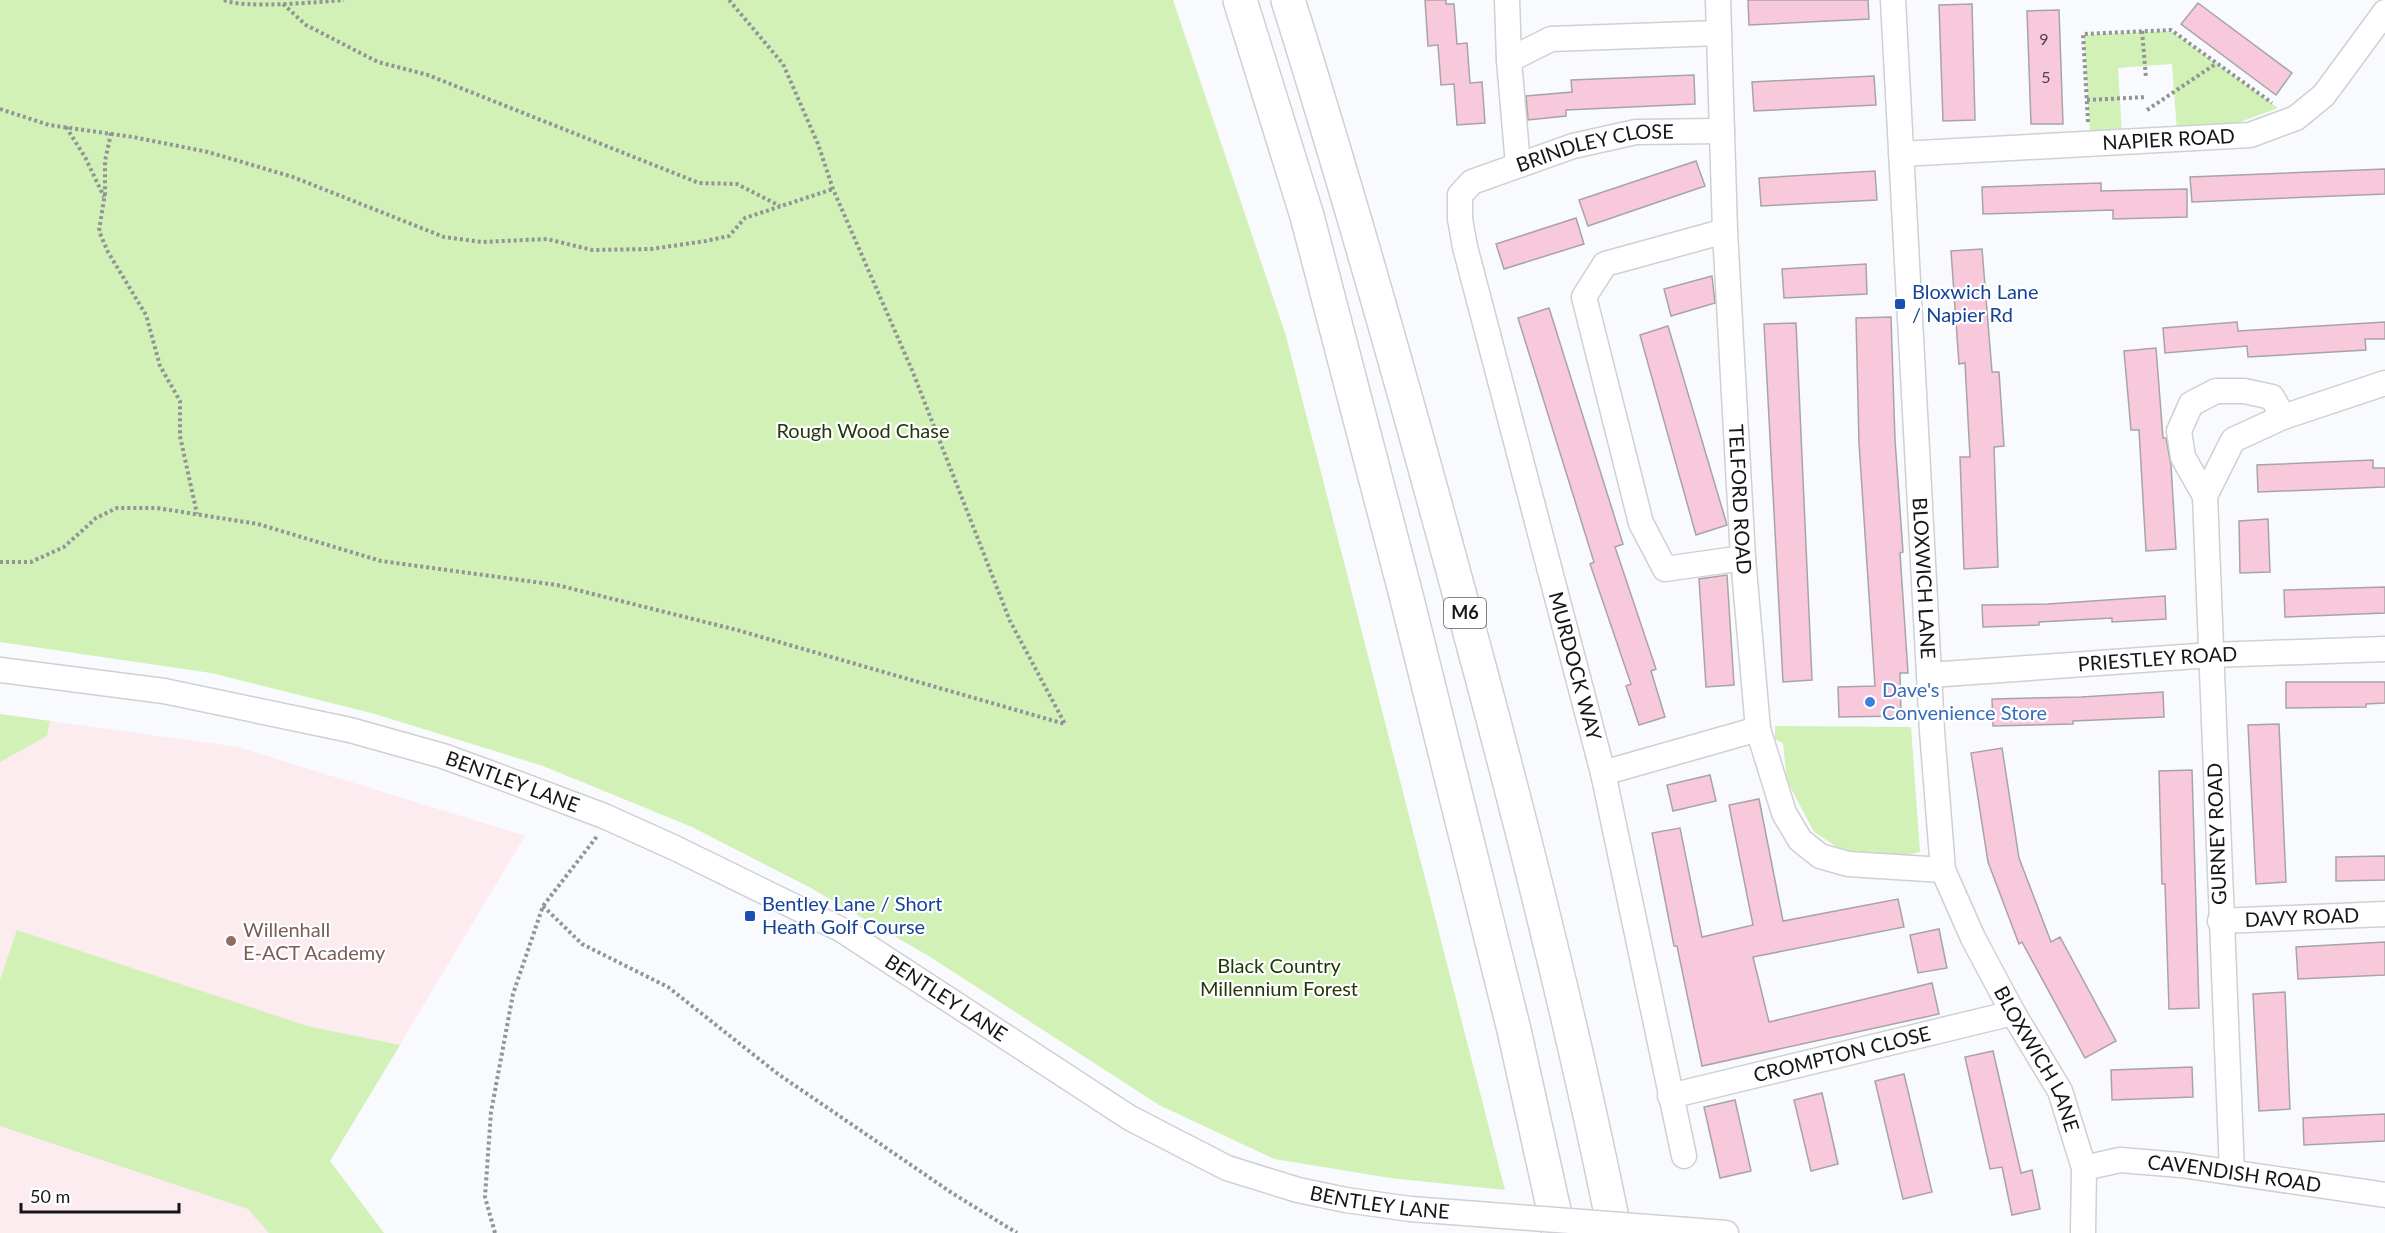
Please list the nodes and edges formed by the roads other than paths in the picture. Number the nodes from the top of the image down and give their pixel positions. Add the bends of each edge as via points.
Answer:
1 (1240, 0) edge
2 (1288, 0) edge
3 (1507, 0) edge
4 (1718, 0) edge
5 (1893, 0) edge
6 (2385, 12) edge
7 (1719, 33) junction
8 (1509, 60) junction
9 (1722, 131) junction
10 (1901, 154) junction
11 (1518, 165) junction
12 (1472, 182) joint
13 (1725, 231) junction
14 (2385, 383) edge
15 (2283, 417) junction
16 (2205, 496) junction
17 (1743, 558) junction
18 (2385, 650) edge
19 (2211, 655) junction
20 (0, 670) edge
21 (1930, 675) junction
22 (1758, 729) junction
23 (1603, 773) junction
24 (1943, 870) junction
25 (2385, 914) edge
26 (2220, 921) junction
27 (2013, 1013) junction
28 (1670, 1096) junction
29 (1684, 1156) dead end
30 (2084, 1168) junction
31 (2232, 1172) junction
32 (2385, 1196) edge
33 (1559, 1233) edge
34 (1615, 1233) edge
35 (1726, 1233) edge
36 (2083, 1233) edge

1 - 33 highway, M6 via 1307,216 1397,561 1514,1030
2 - 34 highway, M6 via 1429,481 1516,802
3 - 8 street
4 - 7 street, TELFORD ROAD
5 - 10 street, BLOXWICH LANE
6 - 10 street, NAPIER ROAD via 2324,95 2294,119 2250,135
7 - 8 street via 1551,39
7 - 9 street, TELFORD ROAD
8 - 11 street
9 - 11 street, BRINDLEY CLOSE via 1636,132 1573,146
9 - 13 street, TELFORD ROAD
10 - 21 street, BLOXWICH LANE
11 - 12 street, BRINDLEY CLOSE
12 - 23 street, MURDOCK WAY via 1460,195 1465,247
13 - 17 street, TELFORD ROAD
13 - 17 street via 1605,264 1584,297 1641,523 1665,569
14 - 15 street, GURNEY ROAD
15 - 16 street, GURNEY ROAD via 2233,440
15 - 16 street, GURNEY ROAD via 2272,398 2244,391 2216,391 2191,404 2179,431 2183,457
16 - 19 street, GURNEY ROAD
17 - 22 street, TELFORD ROAD
18 - 19 street, PRIESTLEY ROAD
19 - 21 street, PRIESTLEY ROAD
19 - 26 street, GURNEY ROAD
20 - 35 street, BENTLEY LANE, bridge via 164,691 350,730 443,756 610,819 842,930 1130,1118 1219,1164 1298,1190 1410,1209
21 - 24 street, BLOXWICH LANE
22 - 23 street
22 - 24 street, TELFORD ROAD via 1784,813 1800,840 1820,856 1848,864
23 - 28 street, MURDOCK WAY
24 - 27 street, BLOXWICH LANE
25 - 26 street, DAVY ROAD
26 - 31 street, GURNEY ROAD
27 - 28 street, CROMPTON CLOSE
27 - 30 street, BLOXWICH LANE via 2060,1091
28 - 29 street, MURDOCK WAY
30 - 31 street, CAVENDISH ROAD via 2120,1160
30 - 36 street, BLOXWICH LANE
31 - 32 street, CAVENDISH ROAD

